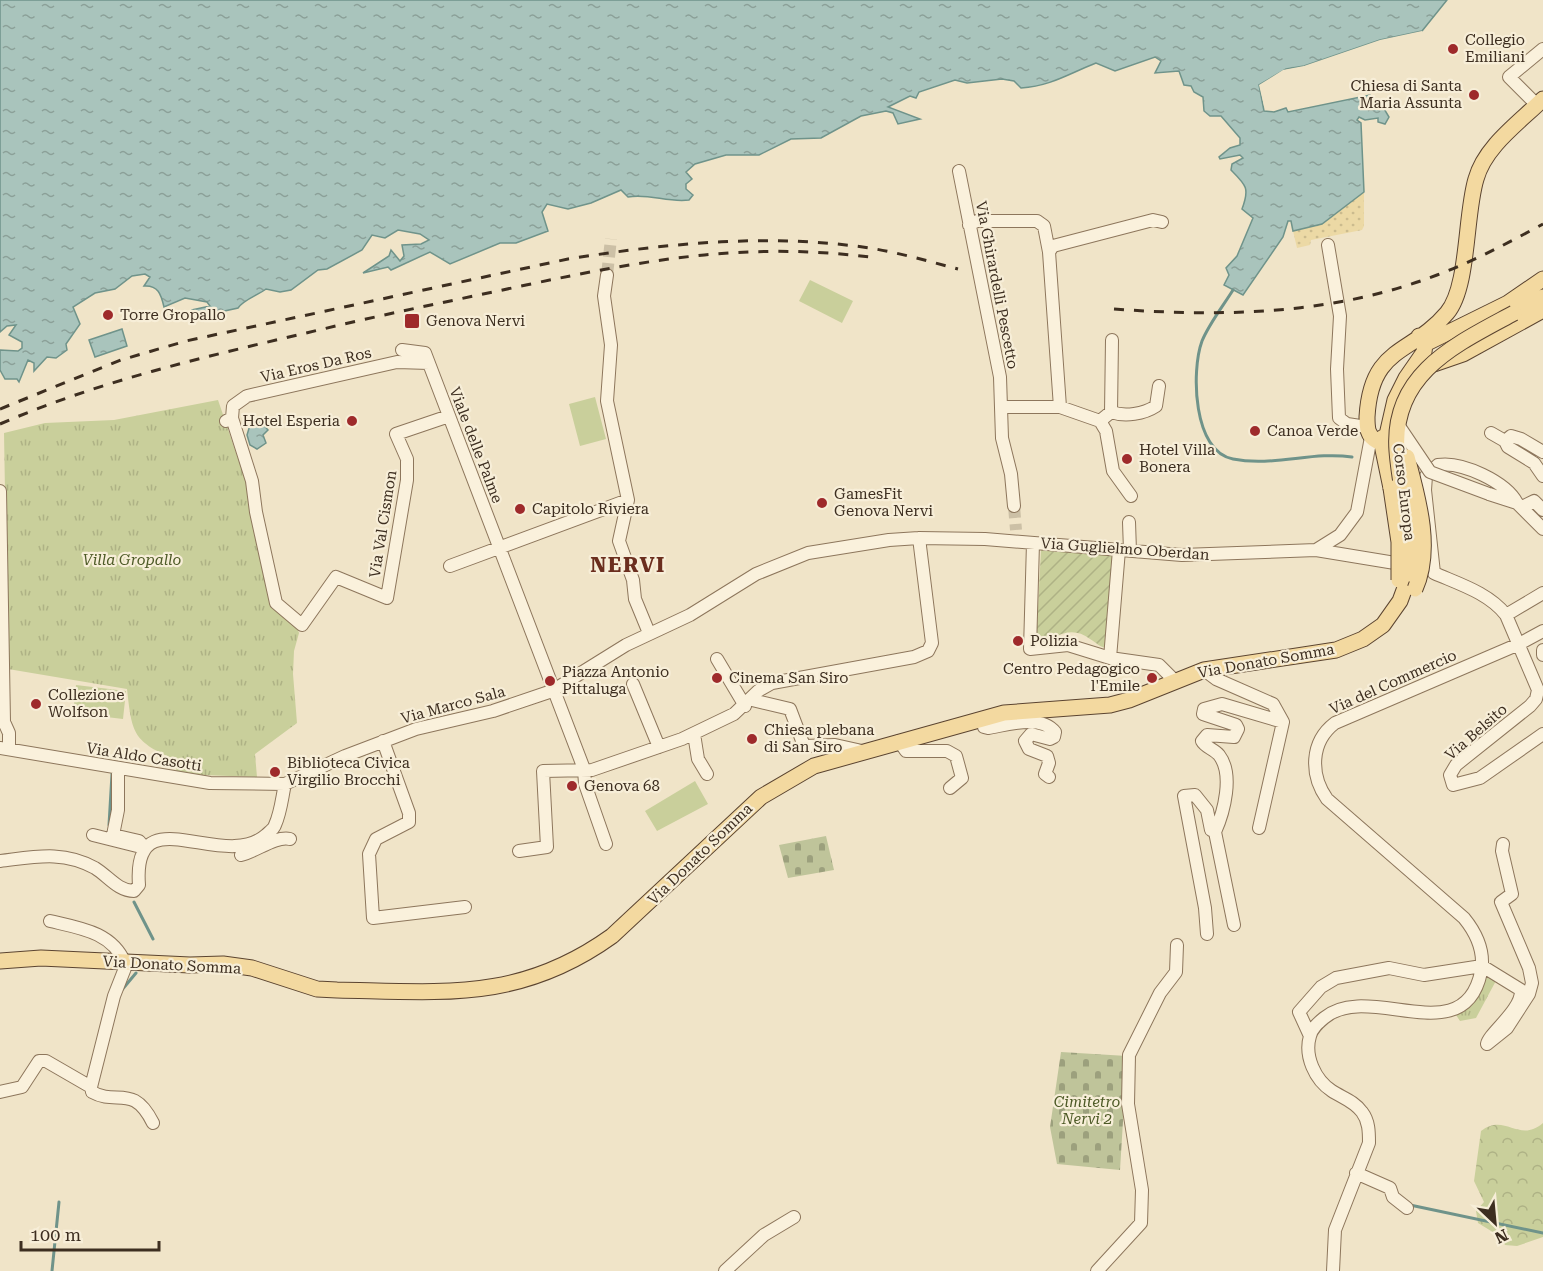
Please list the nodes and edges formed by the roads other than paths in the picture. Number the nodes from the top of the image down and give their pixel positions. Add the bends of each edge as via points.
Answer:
1 (1543, 49) edge
2 (1540, 102) edge
3 (959, 171) dead end
4 (1162, 222) dead end
5 (969, 225) junction
6 (1328, 245) dead end
7 (1049, 252) junction
8 (607, 275) tunnel mouth
9 (1543, 279) edge
10 (1543, 289) edge
11 (1543, 297) edge
12 (1543, 310) edge
13 (1514, 313) junction
14 (1112, 340) dead end
15 (1422, 340) junction
16 (402, 350) dead end
17 (427, 358) junction
18 (1413, 368) junction
19 (1159, 386) dead end
20 (1003, 406) junction
21 (1060, 407) junction
22 (1392, 410) junction
23 (1111, 412) junction
24 (449, 416) junction
25 (1100, 421) junction
26 (1401, 429) junction
27 (1491, 433) dead end
28 (1376, 440) junction
29 (1505, 441) junction
30 (1543, 452) edge
31 (1543, 476) edge
32 (0, 491) edge
33 (1131, 496) dead end
34 (628, 500) junction
35 (1519, 505) junction
36 (1014, 506) tunnel mouth
37 (1543, 510) edge
38 (1129, 522) dead end
39 (1543, 529) edge
40 (919, 538) junction
41 (1033, 543) junction
42 (499, 548) junction
43 (1316, 550) junction
44 (1124, 551) junction
45 (1395, 563) dead end
46 (450, 567) dead end
47 (1405, 577) junction
48 (1543, 593) edge
49 (1390, 615) junction
50 (1506, 615) junction
51 (302, 625) joint
52 (1543, 631) edge
53 (649, 633) junction
54 (1519, 644) junction
55 (1543, 650) edge
56 (1543, 655) edge
57 (717, 658) dead end
58 (1110, 658) junction
59 (1204, 670) junction
60 (1174, 680) junction
61 (633, 684) dead end
62 (553, 693) junction
63 (749, 703) junction
64 (982, 718) junction
65 (1283, 722) junction
66 (694, 734) junction
67 (1543, 734) edge
68 (383, 741) junction
69 (899, 741) junction
70 (659, 747) junction
71 (4, 748) edge
72 (862, 751) junction
73 (118, 768) junction
74 (584, 769) junction
75 (706, 774) dead end
76 (1049, 777) dead end
77 (285, 784) junction
78 (950, 788) dead end
79 (1259, 828) dead end
80 (1215, 832) junction
81 (93, 835) dead end
82 (290, 839) dead end
83 (606, 844) dead end
84 (1503, 844) dead end
85 (223, 847) junction
86 (145, 848) junction
87 (519, 851) dead end
88 (0, 861) edge
89 (465, 908) dead end
90 (50, 921) dead end
91 (1234, 925) dead end
92 (1207, 934) dead end
93 (1177, 945) dead end
94 (1526, 960) junction
95 (0, 961) edge
96 (126, 963) junction
97 (1482, 966) junction
98 (1543, 984) edge
99 (1310, 1036) junction
100 (91, 1087) junction
101 (0, 1092) edge
102 (153, 1123) dead end
103 (1360, 1175) junction
104 (1407, 1208) dead end
105 (794, 1217) dead end
106 (725, 1271) edge
107 (1097, 1271) edge
108 (1333, 1271) edge

1 - 2 street via 1509,77
2 - 15 main road via 1490,152 1480,169 1470,204 1457,297
3 - 5 street, Via Ghirardelli Pescetto
4 - 7 street via 1153,220 1064,243 1053,246
5 - 7 street via 977,221 1037,221 1044,226
5 - 20 street, Via Ghirardelli Pescetto
6 - 28 street via 1340,316 1339,418
7 - 21 street
8 - 34 street via 604,296 611,345 607,400
9 - 15 main road via 1508,303
10 - 13 main road, Corso Europa
11 - 13 main road, Corso Europa
12 - 18 main road via 1463,354
13 - 47 main road, Corso Europa, bridge via 1437,357 1420,374 1405,400 1399,416 1397,451 1411,542
14 - 23 street
15 - 18 main road via 1422,356
15 - 28 main road via 1395,351 1376,378 1368,411
16 - 17 street
17 - 24 street, Viale delle Palme
17 - 51 street, Via Eros Da Ros via 247,396 233,406 229,420 252,481 276,603
18 - 22 main road
19 - 23 street via 1156,406 1146,413
20 - 21 street
20 - 36 street, Via Ghirardelli Pescetto via 1002,438
21 - 25 street
22 - 26 main road
22 - 28 main road via 1386,435
23 - 25 street
24 - 42 street, Viale delle Palme
24 - 51 street, Via Val Cismon via 396,434 407,459 407,480 387,598 336,577
25 - 33 street via 1106,431 1113,471
26 - 35 street, bridge via 1430,472
26 - 49 main road, Via Donato Somma, bridge via 1414,482 1424,571 1405,604
27 - 29 street
28 - 43 street via 1353,519 1334,541
28 - 47 main road, bridge via 1392,488
29 - 30 street via 1517,437
29 - 31 street via 1534,463
32 - 71 street via 4,722 9,733
34 - 42 street
34 - 53 street via 619,541
35 - 37 street via 1534,501
35 - 39 street
35 - 50 street via 1512,494 1466,469 1444,464 1432,468 1426,476 1434,573 1488,598
38 - 44 street
40 - 41 street, Via Guglielmo Oberdan via 1017,536
40 - 53 street, Via Guglielmo Oberdan via 808,553 756,574 690,615
40 - 63 street via 932,643 928,651 772,684 758,691
41 - 44 street, Via Guglielmo Oberdan
41 - 58 street via 1030,649 1068,645
42 - 46 street
42 - 62 street, Viale delle Palme
43 - 44 street, Via Guglielmo Oberdan via 1216,556
43 - 45 street
44 - 58 street
47 - 49 main road, Corso Europa via 1404,593
48 - 50 street
49 - 59 main road, Via Donato Somma via 1363,639 1336,650
50 - 54 street
52 - 54 street, Via del Commercio
53 - 62 street, Via Guglielmo Oberdan
54 - 67 street, Via Belsito via 1538,690 1536,699 1456,765 1450,775 1453,785 1480,777
54 - 97 street, Via del Commercio via 1335,723 1319,741 1315,756 1318,781 1327,799 1464,918 1479,944
55 - 56 street
57 - 63 street
58 - 60 street via 1159,665
59 - 60 main road, Via Donato Somma
59 - 65 street via 1273,704
60 - 64 main road, Via Donato Somma via 1110,705 1012,711
61 - 70 street
62 - 68 street, Via Marco Sala
62 - 74 street
63 - 66 street
63 - 72 street via 790,709 804,746 836,745
64 - 69 main road, Via Donato Somma
64 - 76 street via 988,728 1036,723 1052,728 1055,732 1050,739 1031,734 1025,741 1029,749 1047,756 1045,774
65 - 79 street
65 - 80 street via 1222,704 1204,709 1203,714 1238,729 1234,737 1207,735 1202,741 1220,756 1226,768 1227,784
66 - 70 street
66 - 75 street via 698,759
68 - 77 street, Via Marco Sala
68 - 89 street via 409,822 376,839 369,854 373,918
69 - 72 main road, Via Donato Somma
69 - 78 street via 906,751 947,752 956,756 962,778
70 - 74 street via 601,768
71 - 73 street, Via Aldo Casotti
72 - 96 main road, Via Donato Somma via 814,766 774,787 612,936 592,951 532,979 474,991 337,990 316,989 252,968 223,964
73 - 77 street, Via Aldo Casotti via 210,783
73 - 86 street via 118,810 113,836 139,841
74 - 83 street via 585,784
74 - 87 street via 543,771 547,847
77 - 85 street via 275,827 243,847
80 - 91 street
80 - 92 street via 1211,830 1207,810 1195,795 1184,796
81 - 86 street
82 - 85 street via 281,837 261,849 238,855 224,854
84 - 94 street via 1512,894 1501,902
85 - 86 street via 177,837 158,840
86 - 88 street via 139,859 139,885 134,891 125,891 94,868 63,856
90 - 96 street via 114,943
93 - 107 street via 1176,972 1160,993 1130,1055 1128,1104 1142,1190 1141,1223
94 - 97 street via 1532,976 1529,994 1507,1028 1489,1044 1486,1041 1502,1026 1522,992
94 - 98 street
95 - 96 main road, Via Donato Somma via 41,958
96 - 100 street
97 - 99 street via 1474,990 1449,1011 1428,1014 1344,1006 1325,1016
97 - 99 street via 1424,975 1389,968 1336,978 1321,987 1299,1012
99 - 103 street via 1309,1056 1320,1079 1353,1102 1366,1118 1369,1143
100 - 101 street via 39,1060 22,1087
100 - 102 street via 100,1096 128,1096
103 - 104 street via 1390,1188 1393,1197
103 - 108 street via 1335,1230
105 - 106 street via 764,1234

